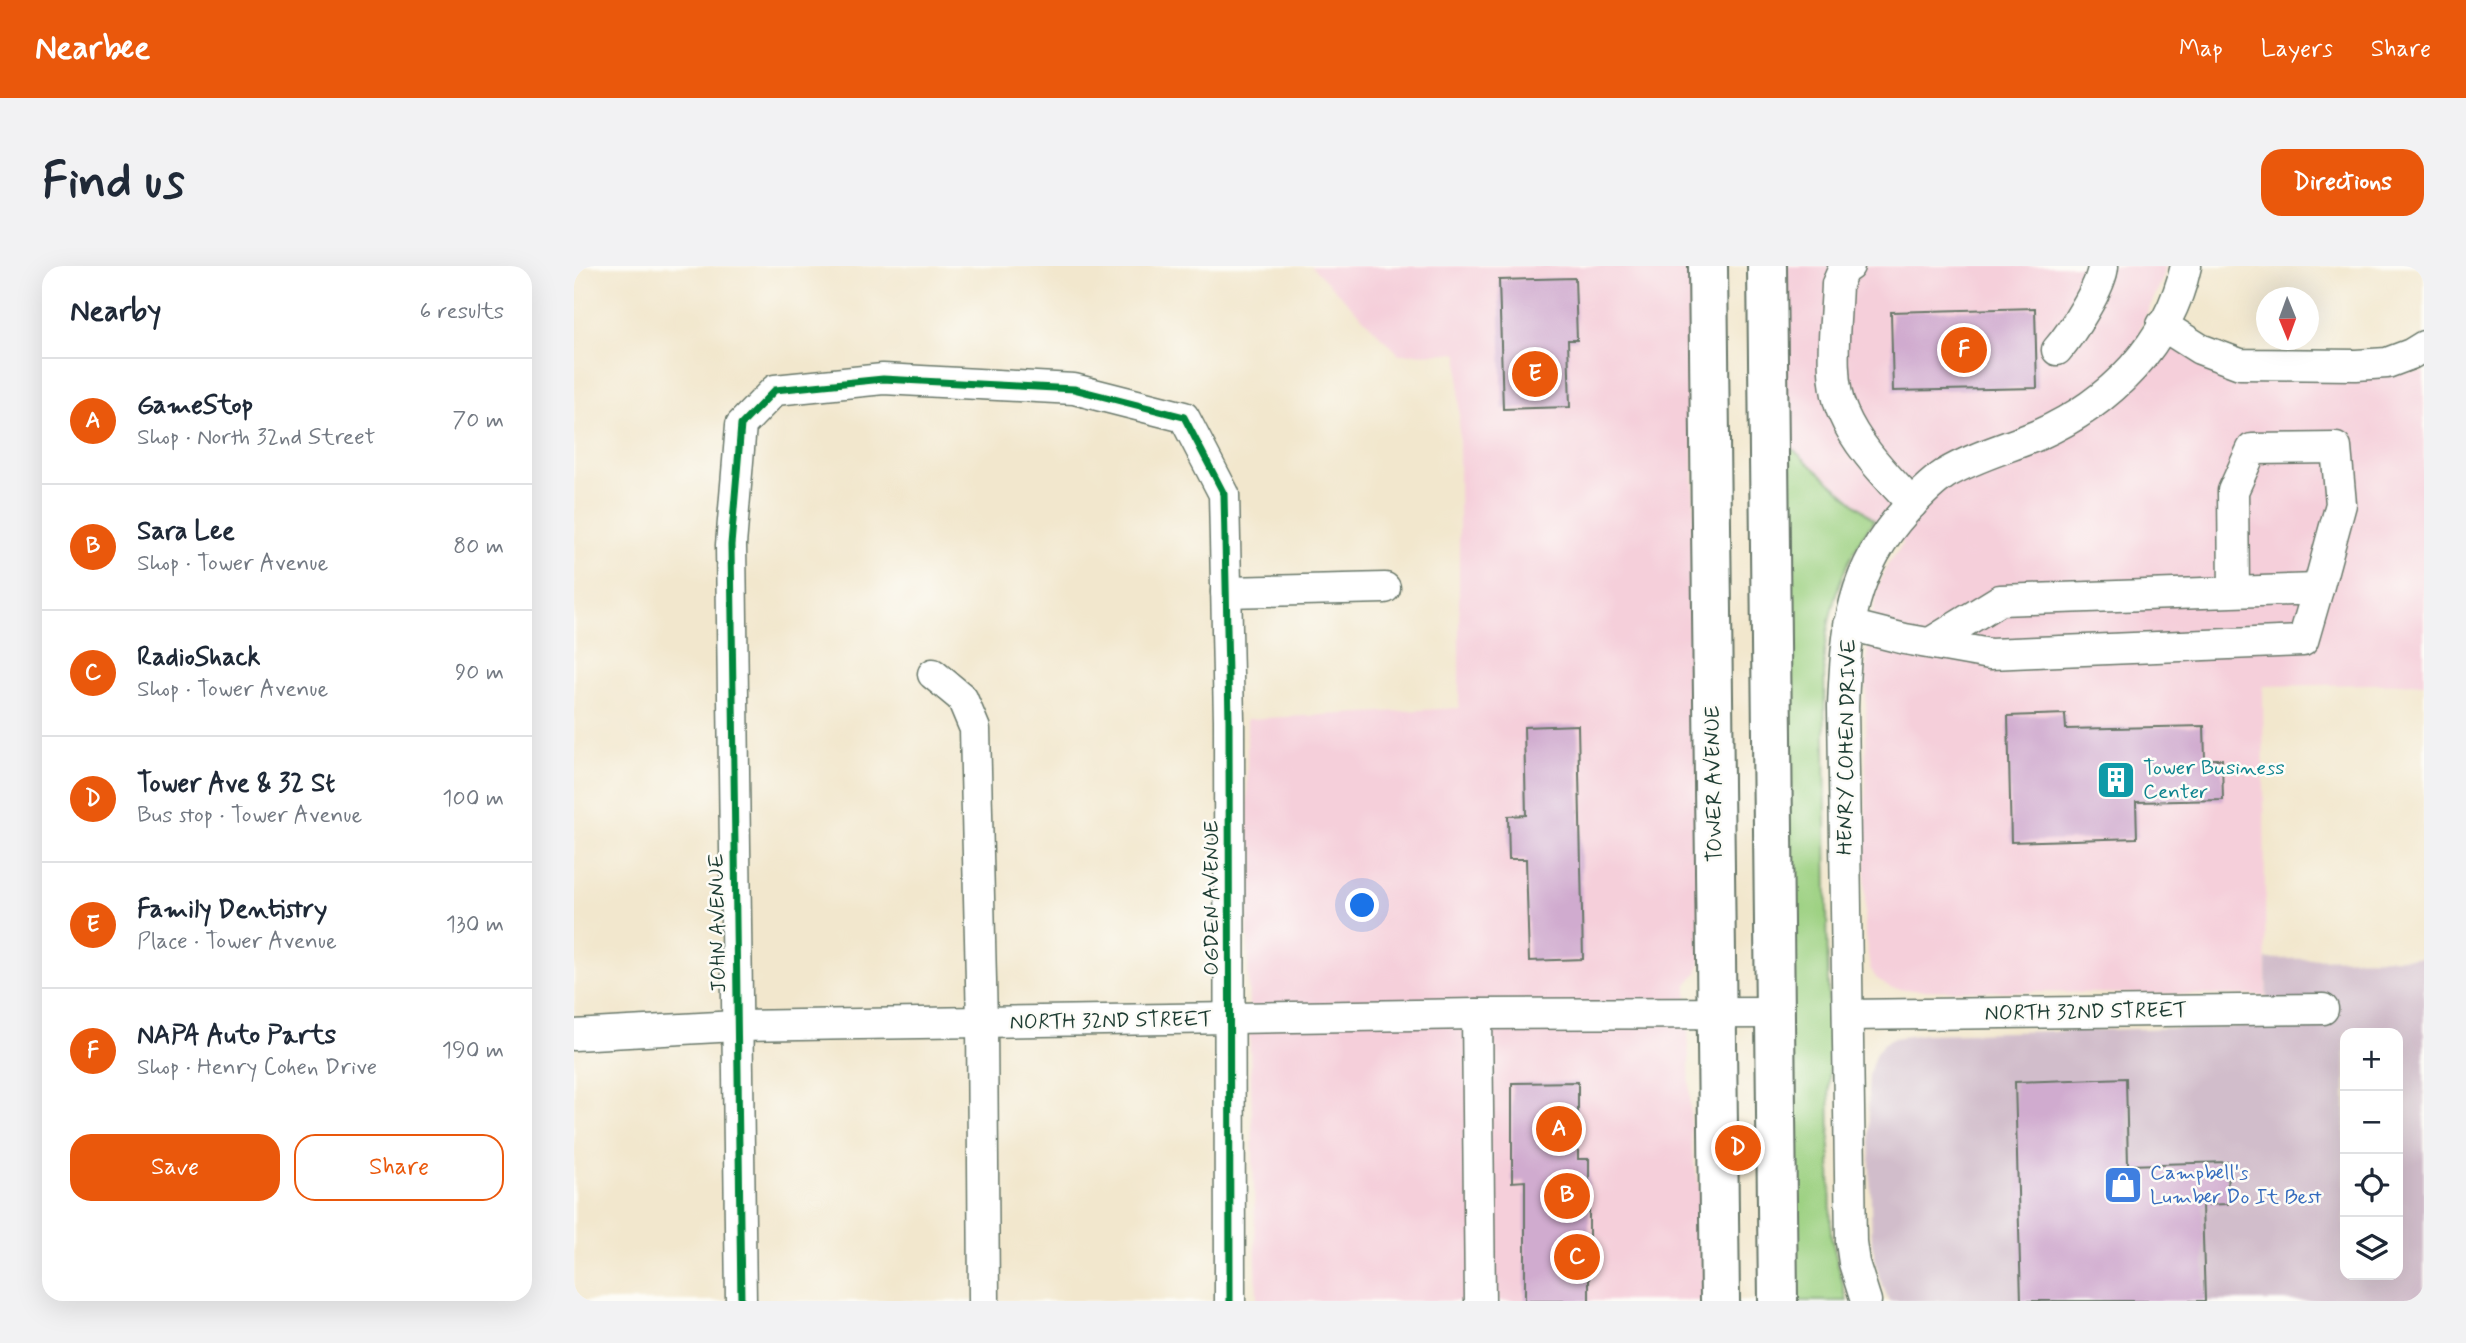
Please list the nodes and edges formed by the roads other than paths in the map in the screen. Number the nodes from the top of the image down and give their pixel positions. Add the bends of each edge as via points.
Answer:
1 (1708, 266) edge
2 (1767, 266) edge
3 (1849, 266) edge
4 (2103, 266) edge
5 (2186, 266) edge
6 (2162, 325) junction
7 (2424, 346) edge
8 (2057, 350) dead end
9 (1224, 494) joint
10 (1912, 504) junction
11 (1385, 588) dead end
12 (2318, 589) junction
13 (2234, 591) junction
14 (1226, 592) junction
15 (1849, 625) junction
16 (1930, 643) junction
17 (933, 674) dead end
18 (2323, 1009) dead end
19 (1716, 1013) junction
20 (1775, 1013) junction
21 (1476, 1014) junction
22 (1848, 1015) junction
23 (1229, 1019) junction
24 (982, 1023) junction
25 (736, 1026) junction
26 (574, 1035) edge
27 (741, 1301) edge
28 (984, 1301) edge
29 (1230, 1301) edge
30 (1480, 1301) edge
31 (1720, 1301) edge
32 (1778, 1301) edge
33 (1866, 1301) edge

1 - 19 main road, TOWER AVENUE
2 - 20 main road
3 - 10 street via 1838,284 1835,378 1842,412 1864,450
4 - 8 street via 2089,301
5 - 6 street, HENRY COHEN DRIVE via 2176,302
6 - 7 street via 2200,349 2240,364 2387,363
6 - 10 street, HENRY COHEN DRIVE via 2147,353 2128,374 2071,418 1945,474
9 - 14 street, OGDEN AVENUE
9 - 25 street, JOHN AVENUE via 1184,417 1074,389 883,379 775,390 741,425 731,545
10 - 15 street, HENRY COHEN DRIVE via 1881,539 1865,571
11 - 14 street
12 - 13 street
12 - 13 street via 2341,504 2336,448 2252,449 2233,491
12 - 16 street via 2303,641 1990,654
13 - 16 street via 2000,600
14 - 23 street, OGDEN AVENUE
15 - 16 street
15 - 22 street, HENRY COHEN DRIVE via 1843,707
17 - 24 street via 962,698 975,729
18 - 22 street, NORTH 32ND STREET
19 - 20 street, NORTH 32ND STREET
19 - 21 street, NORTH 32ND STREET
19 - 31 main road, TOWER AVENUE
20 - 32 main road
21 - 23 street, NORTH 32ND STREET
21 - 30 street
22 - 33 street, HENRY COHEN DRIVE via 1851,1242
23 - 24 street, NORTH 32ND STREET
23 - 29 street, OGDEN AVENUE
24 - 25 street, NORTH 32ND STREET
24 - 28 street
25 - 26 street, NORTH 32ND STREET
25 - 27 street, JOHN AVENUE

